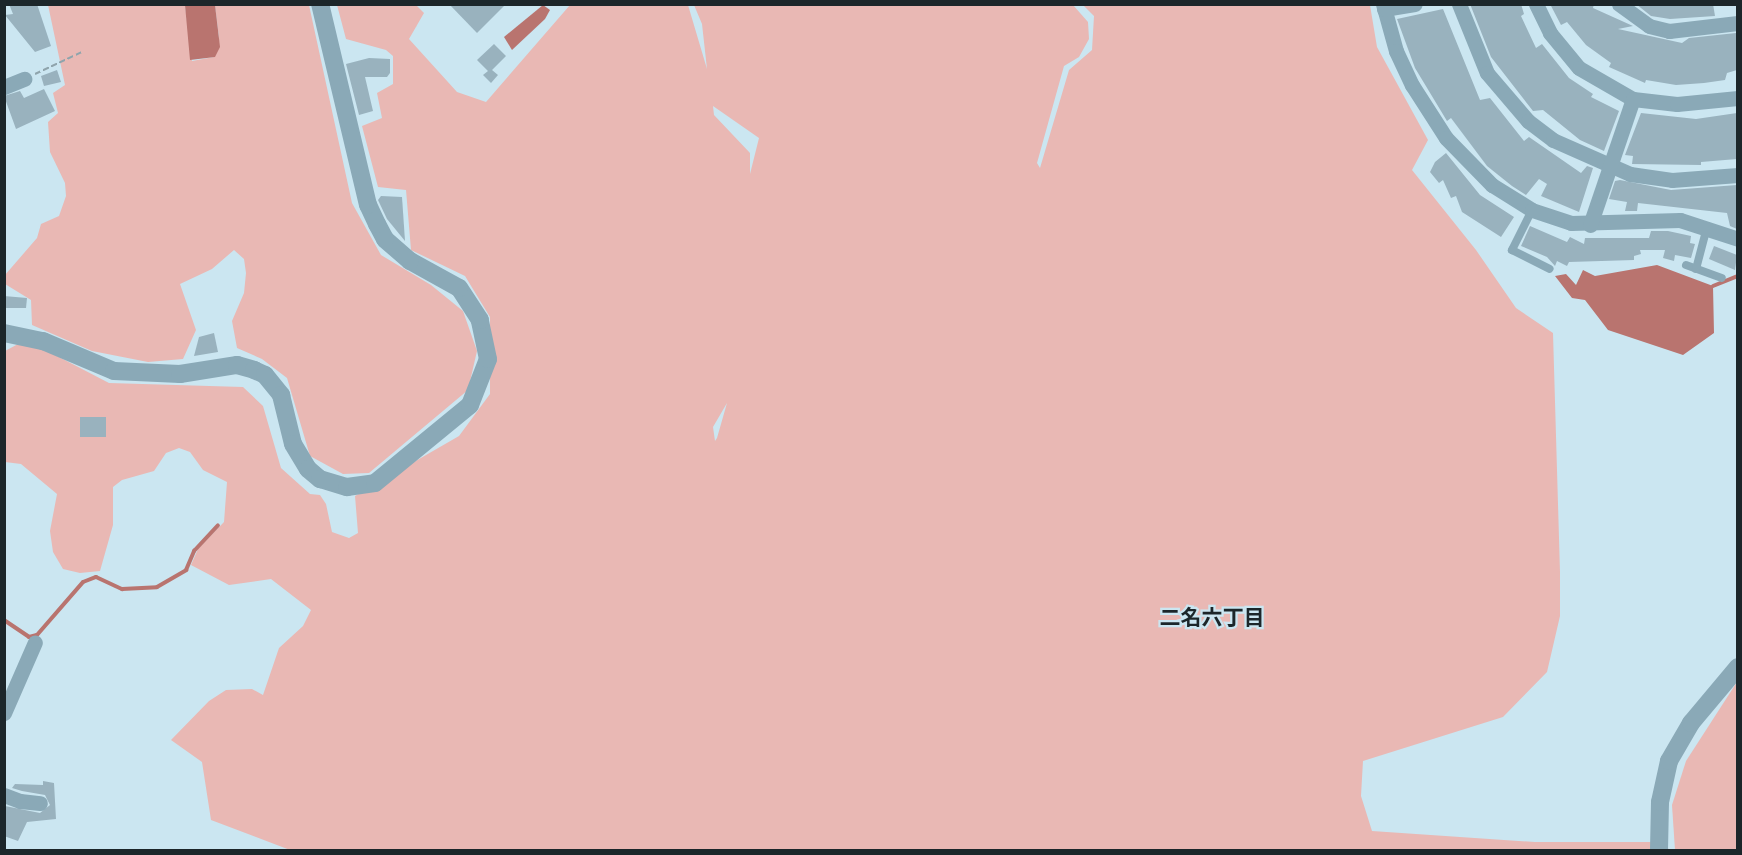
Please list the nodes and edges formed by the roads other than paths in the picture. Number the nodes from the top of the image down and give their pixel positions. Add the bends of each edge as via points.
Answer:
1 (320, 4) edge
2 (1415, 4) edge
3 (1459, 4) edge
4 (1536, 4) edge
5 (1620, 4) edge
6 (1384, 7) edge
7 (1737, 23) edge
8 (24, 79) road end
9 (4, 87) edge
10 (1737, 98) edge
11 (1633, 99) junction
12 (1610, 167) junction
13 (1737, 175) edge
14 (1532, 210) junction
15 (1590, 225) junction
16 (1707, 227) junction
17 (1737, 239) edge
18 (1686, 266) dead end
19 (1550, 269) dead end
20 (1696, 269) junction
21 (1722, 278) dead end
22 (4, 333) edge
23 (35, 642) dead end
24 (1737, 667) edge
25 (4, 713) edge
26 (4, 795) edge
27 (40, 802) dead end
28 (1659, 850) edge

1 - 22 street via 368,205 377,224 386,239 410,261 459,288 475,306 488,359 470,405 375,483 347,487 320,479 308,469 293,444 282,395 265,375 254,370 237,365 180,374 114,371 43,340
2 - 6 street
3 - 12 street via 1487,73 1528,121 1554,140
4 - 11 street via 1550,33 1579,68
5 - 7 street via 1649,26 1669,31
6 - 14 street via 1408,76 1446,138 1492,186
8 - 9 street
10 - 11 street via 1677,104
11 - 12 street
12 - 13 street via 1672,180
12 - 15 street
14 - 15 street
14 - 19 lane via 1512,250
15 - 16 street via 1654,218
16 - 17 street
16 - 20 lane
18 - 20 lane
20 - 21 lane
23 - 25 street
24 - 28 street via 1691,723 1669,761 1661,791
26 - 27 street

